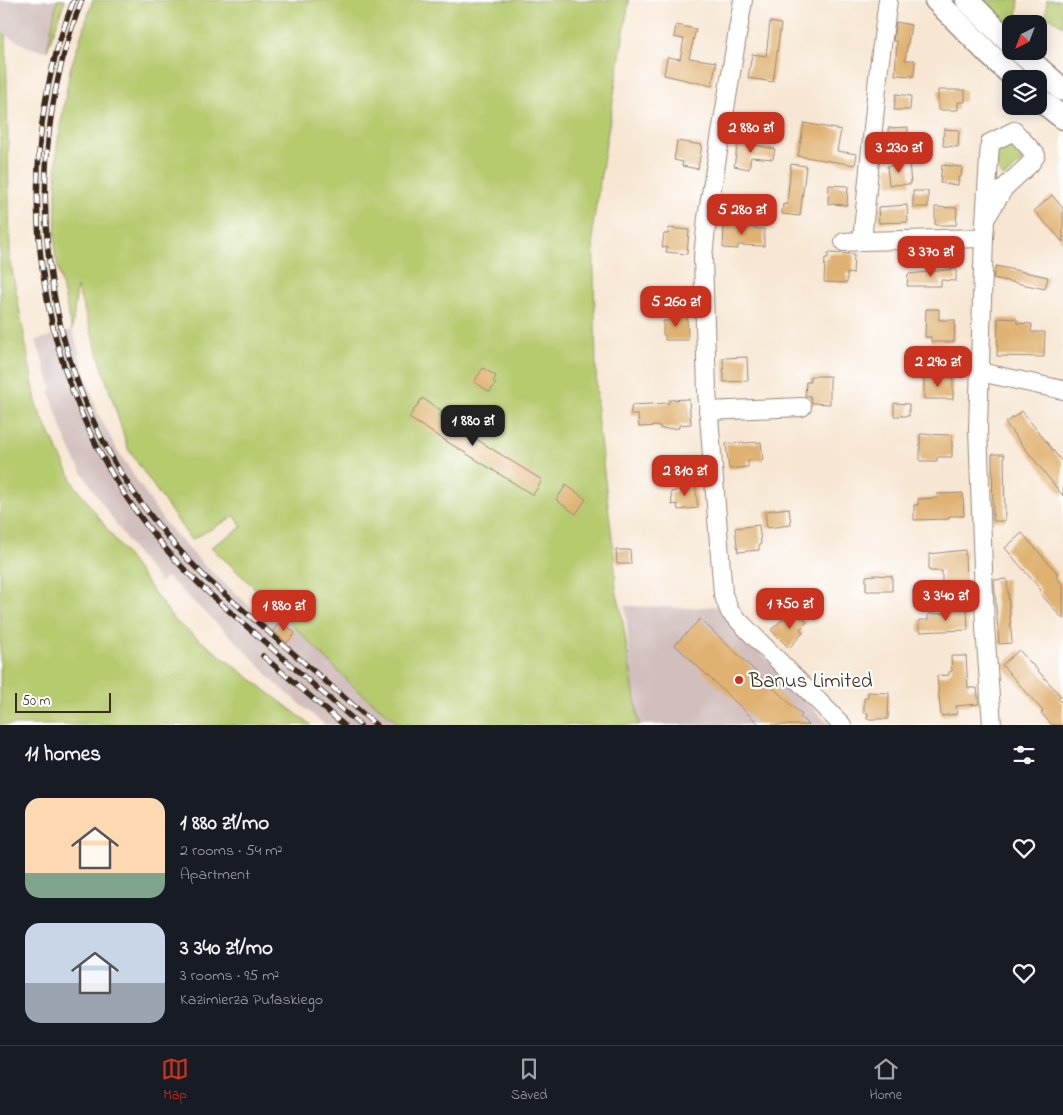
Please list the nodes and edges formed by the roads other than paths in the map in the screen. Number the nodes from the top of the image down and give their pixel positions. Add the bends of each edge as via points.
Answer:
1 (743, 0) edge
2 (888, 0) edge
3 (936, 0) edge
4 (967, 0) edge
5 (1002, 35) edge
6 (1029, 60) edge
7 (1007, 70) edge
8 (1063, 90) edge
9 (1047, 105) edge
10 (1063, 118) edge
11 (987, 216) dead end
12 (984, 238) junction
13 (862, 241) junction
14 (844, 242) dead end
15 (980, 372) junction
16 (1063, 390) edge
17 (802, 407) dead end
18 (708, 411) junction
19 (842, 725) edge
20 (992, 725) edge

1 - 18 street via 703,258
2 - 13 street
3 - 7 main road
4 - 5 main road
6 - 8 main road
9 - 10 main road
11 - 12 street
12 - 13 street
12 - 15 street
13 - 14 street
15 - 16 street
15 - 20 street via 978,427 982,567
17 - 18 street
18 - 19 street via 723,594 730,612

